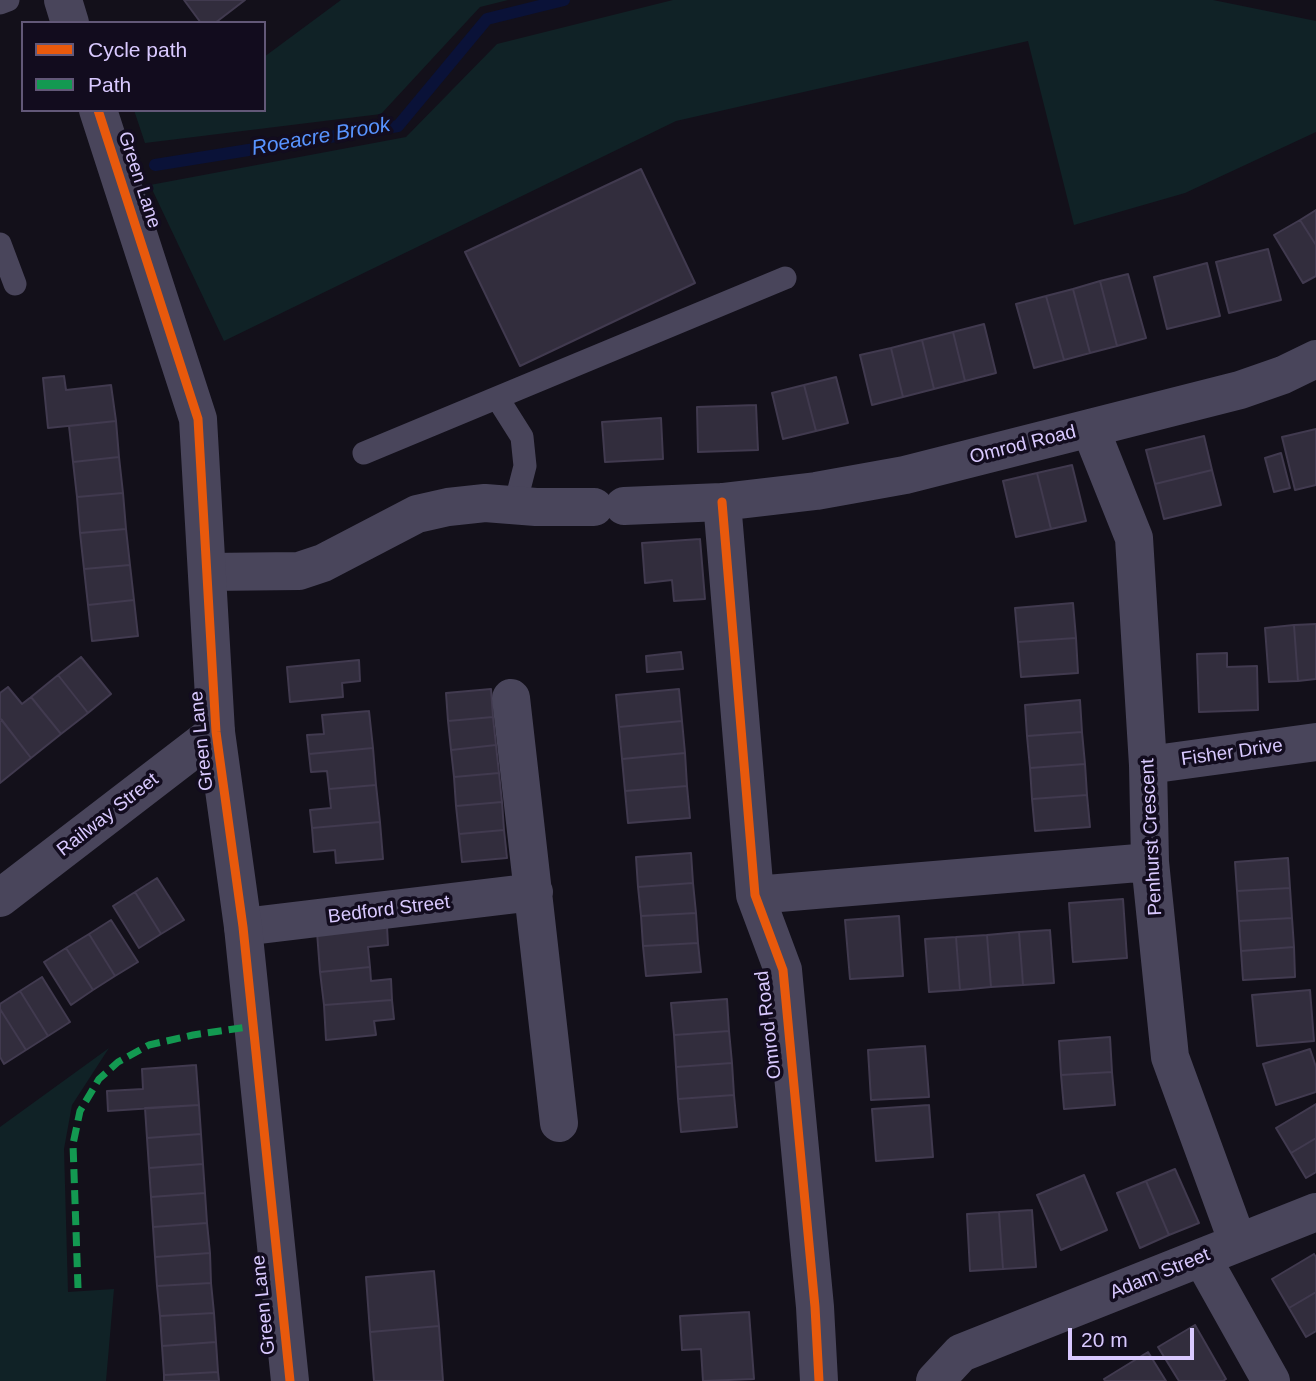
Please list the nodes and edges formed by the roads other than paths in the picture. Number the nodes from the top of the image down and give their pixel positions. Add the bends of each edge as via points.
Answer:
1 (8, 0) edge
2 (63, 0) edge
3 (0, 3) edge
4 (69, 21) edge
5 (99, 112) edge
6 (0, 244) edge
7 (785, 278) dead end
8 (15, 284) dead end
9 (1316, 359) edge
10 (498, 398) junction
11 (1090, 428) junction
12 (364, 453) dead end
13 (722, 502) junction
14 (515, 505) junction
15 (207, 572) junction
16 (511, 698) dead end
17 (216, 732) junction
18 (1316, 742) edge
19 (1148, 765) junction
20 (1150, 862) junction
21 (534, 892) junction
22 (755, 895) junction
23 (0, 898) edge
24 (243, 927) junction
25 (559, 1123) dead end
26 (1316, 1212) edge
27 (1238, 1243) junction
28 (1202, 1258) junction
29 (290, 1381) edge
30 (819, 1381) edge
31 (935, 1381) edge
32 (1271, 1381) edge

1 - 3 lane
2 - 4 street
5 - 15 street, Green Lane via 198,419
6 - 8 lane
7 - 10 lane
9 - 11 street, Omrod Road via 1240,390
10 - 12 lane
10 - 14 lane via 522,437 525,466
11 - 13 street, Omrod Road via 905,475
11 - 19 street, Penhurst Crescent via 1134,538
13 - 14 street, Omrod Road
13 - 22 street, Omrod Road
14 - 15 street, Omrod Road via 449,506 418,514 299,571
15 - 17 street, Green Lane
16 - 21 street
17 - 23 street, Railway Street
17 - 24 street, Green Lane
18 - 19 street, Fisher Drive
19 - 20 street, Penhurst Crescent
20 - 22 street
20 - 27 street, Penhurst Crescent via 1170,1057
21 - 24 street, Bedford Street
21 - 25 street
22 - 30 street, Omrod Road via 783,970
24 - 29 street, Green Lane
26 - 27 street, Adam Street
27 - 28 street, Adam Street
28 - 31 street, Adam Street via 961,1353
28 - 32 street

